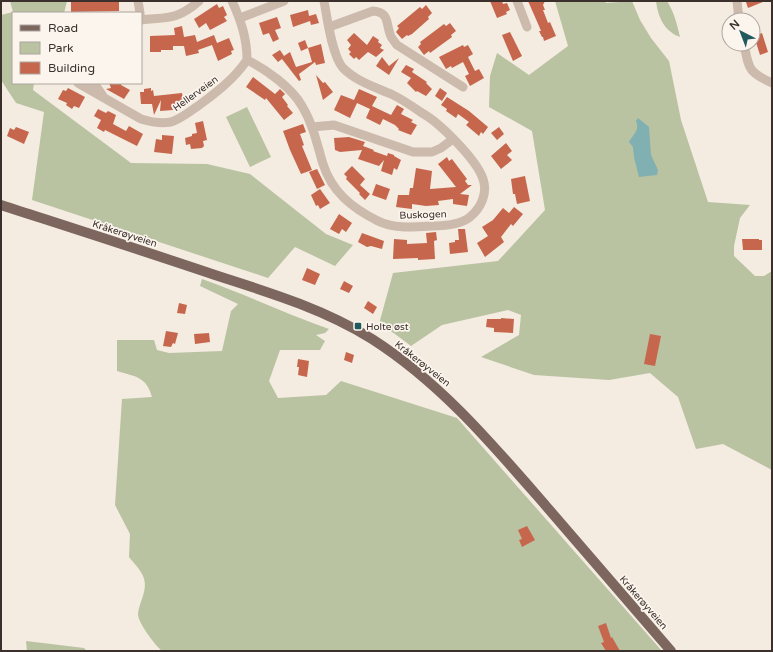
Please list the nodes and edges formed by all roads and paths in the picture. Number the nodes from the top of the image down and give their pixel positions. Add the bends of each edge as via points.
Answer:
1 (138, 1) edge
2 (199, 1) edge
3 (232, 1) edge
4 (284, 1) edge
5 (324, 1) edge
6 (517, 1) edge
7 (737, 1) edge
8 (140, 12) edge
9 (738, 12) edge
10 (240, 18) junction
11 (142, 19) edge
12 (329, 27) junction
13 (528, 27) dead end
14 (746, 52) edge
15 (247, 60) junction
16 (772, 83) edge
17 (80, 84) edge
18 (95, 84) edge
19 (463, 87) dead end
20 (104, 97) junction
21 (312, 128) junction
22 (453, 139) junction
23 (1, 205) edge
24 (670, 651) edge

1 - 8 street
2 - 11 street via 175,17
3 - 10 street
4 - 10 street
5 - 12 street, Buskogen
6 - 13 street
7 - 9 street
10 - 15 street via 245,32
12 - 19 street via 378,11 387,20 390,34 397,45
12 - 22 street, Buskogen via 342,67 358,79 393,95 423,113
14 - 16 street via 752,72
15 - 20 street, Hellerveien via 238,73 216,93 178,119 169,122 151,122
15 - 21 street, Buskogen via 266,71 295,95
17 - 20 street, Hellerveien
18 - 20 street, Hellerveien
21 - 22 street via 334,125 413,152 432,152
21 - 22 street, Buskogen via 324,166 337,191 360,212 382,223 404,227 440,226 462,222 482,202 485,190 483,179 476,165
23 - 24 main road, Kråkerøyveien via 276,295 331,317 371,339 427,380 470,420

